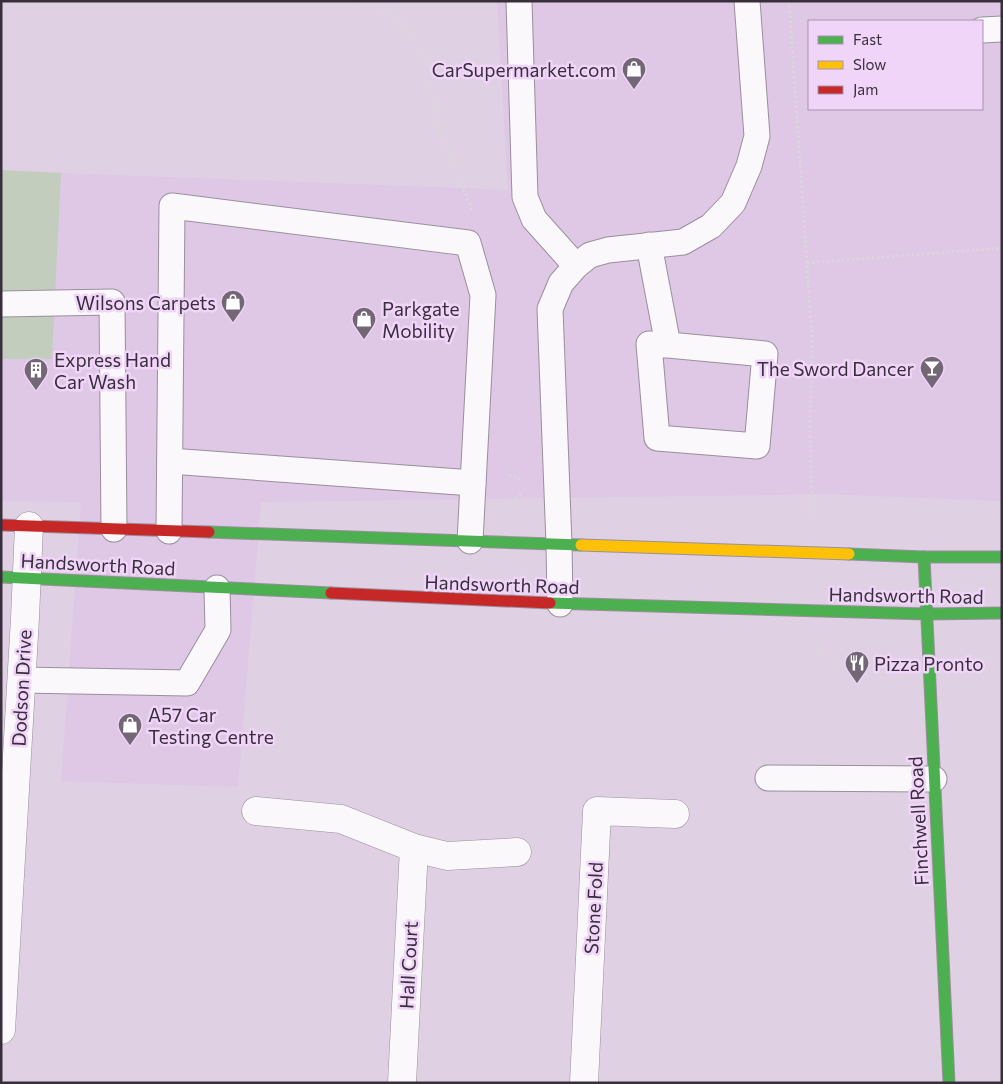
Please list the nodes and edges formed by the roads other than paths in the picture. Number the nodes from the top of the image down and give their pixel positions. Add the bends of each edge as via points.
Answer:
1 (520, 1) edge
2 (746, 1) edge
3 (1002, 29) edge
4 (983, 30) edge
5 (649, 245) junction
6 (576, 266) junction
7 (1, 304) edge
8 (668, 345) junction
9 (170, 461) junction
10 (473, 483) junction
11 (1, 525) edge
12 (29, 526) junction
13 (114, 529) junction
14 (169, 531) junction
15 (470, 541) junction
16 (559, 544) junction
17 (924, 557) junction
18 (1002, 557) edge
19 (14, 578) edge
20 (217, 588) junction
21 (560, 604) junction
22 (1002, 613) edge
23 (926, 614) junction
24 (21, 680) junction
25 (768, 778) dead end
26 (934, 778) junction
27 (256, 811) dead end
28 (675, 814) dead end
29 (414, 848) junction
30 (517, 852) dead end
31 (1, 1030) edge
32 (402, 1083) edge
33 (584, 1083) edge
34 (949, 1083) edge

1 - 6 lane via 525,197 534,219
2 - 5 lane via 757,136 749,166 733,202 711,226 683,242
3 - 4 lane
5 - 6 lane via 590,255
5 - 8 lane
6 - 16 lane via 562,283 550,309
7 - 13 lane via 112,302
8 - 8 lane via 649,344 657,438 757,446 765,354
9 - 10 lane
9 - 10 lane via 172,206 468,243 483,295
9 - 14 lane
10 - 15 lane
11 - 12 main road, Handsworth Road
12 - 13 main road, Handsworth Road
12 - 19 street, Dodson Drive
13 - 14 main road, Handsworth Road
14 - 15 main road, Handsworth Road
15 - 16 main road, Handsworth Road
16 - 17 main road, Handsworth Road
16 - 21 lane
17 - 18 main road, Handsworth Road
17 - 23 main road, Finchwell Road
19 - 20 main road, Handsworth Road
19 - 24 street, Dodson Drive
20 - 21 main road, Handsworth Road
20 - 24 lane via 218,630 187,683
21 - 23 main road, Handsworth Road
22 - 23 main road, Handsworth Road
23 - 26 main road, Finchwell Road
24 - 31 street, Dodson Drive
25 - 26 lane
26 - 34 main road, Finchwell Road
27 - 29 street via 341,819
28 - 33 street, Stone Fold via 597,811
29 - 30 street via 447,856
29 - 32 street, Hall Court

